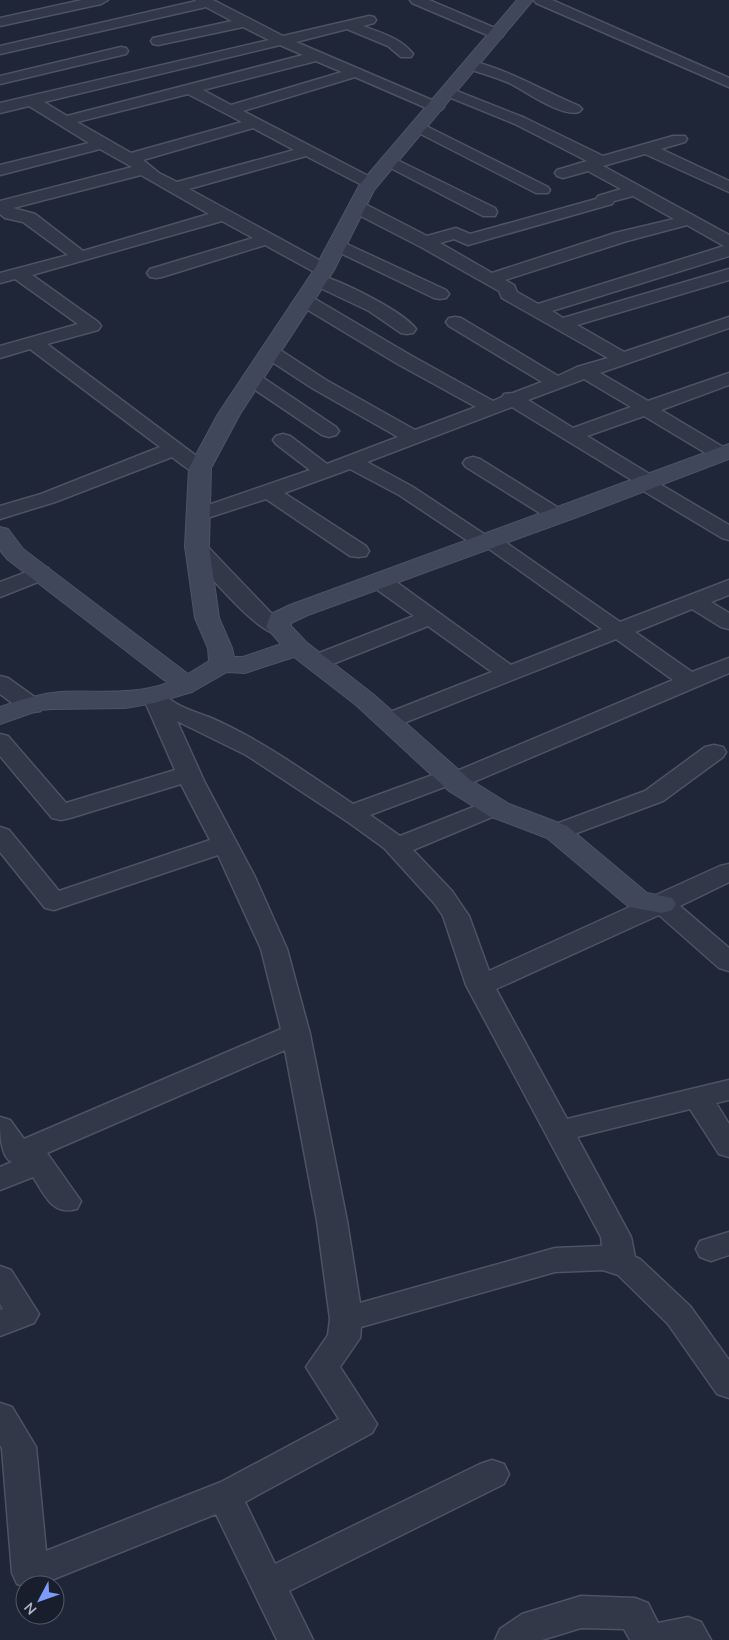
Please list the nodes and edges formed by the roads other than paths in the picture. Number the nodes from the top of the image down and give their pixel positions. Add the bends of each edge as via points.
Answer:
1 (101, 0) edge
2 (417, 0) edge
3 (526, 0) edge
4 (541, 0) edge
5 (205, 1) edge
6 (369, 20) dead end
7 (0, 22) edge
8 (245, 22) junction
9 (349, 25) junction
10 (146, 32) junction
11 (498, 34) junction
12 (282, 41) junction
13 (0, 50) edge
14 (121, 51) dead end
15 (406, 54) dead end
16 (317, 56) junction
17 (194, 62) junction
18 (471, 65) junction
19 (35, 71) junction
20 (354, 73) junction
21 (0, 80) edge
22 (729, 83) edge
23 (190, 89) junction
24 (72, 91) junction
25 (442, 99) junction
26 (32, 101) junction
27 (0, 108) edge
28 (574, 109) dead end
29 (229, 110) junction
30 (64, 120) junction
31 (256, 124) junction
32 (418, 127) junction
33 (679, 139) dead end
34 (565, 142) junction
35 (102, 144) junction
36 (540, 149) dead end
37 (647, 149) junction
38 (308, 151) junction
39 (129, 159) junction
40 (388, 161) junction
41 (596, 163) junction
42 (144, 169) junction
43 (0, 170) edge
44 (563, 173) dead end
45 (370, 183) junction
46 (729, 187) edge
47 (175, 188) junction
48 (542, 190) dead end
49 (633, 191) junction
50 (0, 206) edge
51 (357, 207) junction
52 (489, 212) dead end
53 (223, 215) junction
54 (688, 220) junction
55 (725, 235) edge
56 (150, 236) junction
57 (266, 240) junction
58 (425, 242) junction
59 (338, 245) junction
60 (284, 250) junction
61 (729, 250) edge
62 (81, 257) junction
63 (193, 269) junction
64 (8, 272) edge
65 (156, 273) dead end
66 (729, 274) edge
67 (321, 275) junction
68 (490, 279) junction
69 (440, 294) dead end
70 (304, 300) junction
71 (537, 310) junction
72 (455, 322) dead end
73 (729, 322) edge
74 (562, 324) junction
75 (407, 329) dead end
76 (34, 343) junction
77 (0, 352) edge
78 (270, 352) junction
79 (622, 358) junction
80 (584, 371) junction
81 (252, 379) junction
82 (729, 379) edge
83 (555, 382) junction
84 (512, 398) junction
85 (490, 407) junction
86 (645, 408) junction
87 (328, 431) dead end
88 (571, 435) junction
89 (412, 437) junction
90 (283, 440) dead end
91 (174, 449) junction
92 (725, 453) edge
93 (350, 461) junction
94 (473, 463) dead end
95 (200, 468) junction
96 (324, 471) junction
97 (646, 482) junction
98 (269, 492) junction
99 (0, 513) edge
100 (198, 515) junction
101 (558, 516) junction
102 (724, 526) edge
103 (0, 534) edge
104 (488, 542) junction
105 (197, 549) junction
106 (358, 551) dead end
107 (40, 574) junction
108 (380, 581) junction
109 (729, 587) edge
110 (0, 590) edge
111 (694, 601) junction
112 (430, 617) junction
113 (729, 622) edge
114 (278, 627) junction
115 (617, 631) junction
116 (307, 654) junction
117 (222, 664) junction
118 (729, 666) edge
119 (509, 674) junction
120 (0, 682) edge
121 (692, 682) junction
122 (185, 684) junction
123 (156, 701) junction
124 (32, 706) junction
125 (0, 716) edge
126 (388, 721) junction
127 (0, 741) edge
128 (714, 752) dead end
129 (188, 774) junction
130 (452, 779) junction
131 (494, 808) junction
132 (351, 813) junction
133 (557, 832) junction
134 (0, 835) edge
135 (224, 844) junction
136 (397, 847) junction
137 (729, 872) edge
138 (662, 904) junction
139 (729, 962) edge
140 (480, 985) junction
141 (296, 1034) junction
142 (729, 1090) edge
143 (697, 1097) junction
144 (0, 1127) edge
145 (560, 1131) junction
146 (729, 1147) edge
147 (33, 1156) junction
148 (0, 1179) edge
149 (66, 1201) dead end
150 (620, 1264) junction
151 (0, 1278) edge
152 (346, 1318) junction
153 (0, 1324) edge
154 (729, 1385) edge
155 (0, 1416) edge
156 (9, 1451) edge
157 (492, 1474) dead end
158 (224, 1496) junction
159 (268, 1584) junction
160 (295, 1640) edge
161 (513, 1640) edge
162 (648, 1640) edge
163 (655, 1640) edge
164 (693, 1640) edge

1 - 7 street
2 - 11 street
3 - 11 street
4 - 22 street
5 - 8 street
5 - 10 street
6 - 9 street
8 - 10 street
8 - 12 street
9 - 12 street
9 - 15 street via 393,43
10 - 13 street
10 - 17 street
11 - 18 street
12 - 16 street
12 - 17 street
14 - 19 street
16 - 20 street
16 - 23 street
17 - 24 street
18 - 25 street
18 - 28 street via 515,80
19 - 21 street
19 - 24 street
20 - 25 street
20 - 29 street
23 - 29 street
23 - 30 street
24 - 26 street
25 - 32 street
25 - 34 street via 490,108
26 - 27 street
26 - 30 street
29 - 31 street
30 - 35 street
31 - 38 street
31 - 39 street
32 - 40 street
32 - 48 street
33 - 37 street
34 - 36 street
34 - 41 street
35 - 39 street
35 - 43 street
37 - 41 street
37 - 46 street
38 - 45 street
38 - 47 street
39 - 42 street
40 - 45 street
40 - 52 street
41 - 44 street
41 - 49 street
42 - 47 street
42 - 50 street
45 - 51 street
47 - 53 street
49 - 54 street
49 - 58 street via 468,240 456,233
50 - 62 street via 11,214 29,218
51 - 58 street
51 - 59 street
53 - 56 street
53 - 57 street
54 - 55 street
54 - 68 street
56 - 62 street
56 - 63 street
57 - 60 street
57 - 63 street
58 - 68 street
59 - 67 street
59 - 69 street
60 - 63 street
60 - 67 street
61 - 71 street
62 - 64 street
63 - 65 street
64 - 76 street via 92,326
66 - 74 street
67 - 70 street
67 - 75 street
68 - 71 street via 508,289 508,294
70 - 78 street
70 - 85 street
71 - 74 street
72 - 83 street
73 - 79 street
74 - 79 street
76 - 77 street
76 - 91 street
78 - 81 street
78 - 89 street
79 - 80 street
80 - 83 street
80 - 86 street
81 - 87 street
81 - 95 street
82 - 86 street
83 - 84 street
84 - 85 street
84 - 88 street
85 - 89 street
86 - 88 street
86 - 92 street
88 - 97 street
89 - 93 street
90 - 96 street
91 - 95 street
91 - 99 street
92 - 97 street
93 - 96 street
93 - 104 street
94 - 101 street
95 - 100 street
96 - 98 street
97 - 101 street
97 - 102 street
98 - 100 street
98 - 106 street
100 - 105 street
101 - 104 street
103 - 107 street via 15,554
104 - 108 street
104 - 115 street
105 - 114 street via 262,617
105 - 117 street via 207,618 220,648
107 - 110 street
107 - 122 street
108 - 112 street
108 - 114 street via 287,615 280,619
109 - 111 street
111 - 113 street
111 - 115 street
112 - 116 street
112 - 119 street
114 - 116 street
115 - 119 street
115 - 121 street
116 - 117 street via 245,665
116 - 126 street
117 - 122 street
118 - 121 street
119 - 126 street
120 - 124 street
121 - 130 street
122 - 123 street
123 - 124 street via 79,700 43,702
123 - 129 street
123 - 132 street via 254,750
124 - 125 street
126 - 130 street
127 - 129 street via 61,812
128 - 133 street via 654,796
129 - 135 street
130 - 131 street
130 - 132 street
131 - 133 street
131 - 136 street
132 - 136 street
133 - 138 street via 639,901
134 - 135 street via 54,902
135 - 141 street via 274,949
136 - 140 street via 444,897 456,916
137 - 138 street
138 - 139 street
138 - 140 street
140 - 145 street
141 - 147 street
141 - 152 street via 332,1221
142 - 143 street
143 - 145 street
143 - 146 street
144 - 147 street via 18,1153
145 - 150 street via 616,1237
147 - 148 street
147 - 149 street
150 - 152 street via 604,1258 554,1260
150 - 154 street via 629,1267 679,1315
151 - 153 street via 23,1314
152 - 158 street via 344,1338 322,1367 360,1424
155 - 156 street
156 - 158 street via 30,1573
157 - 159 street
158 - 159 street
159 - 160 street
161 - 162 street via 535,1625 581,1612 635,1614
163 - 164 street via 688,1633

